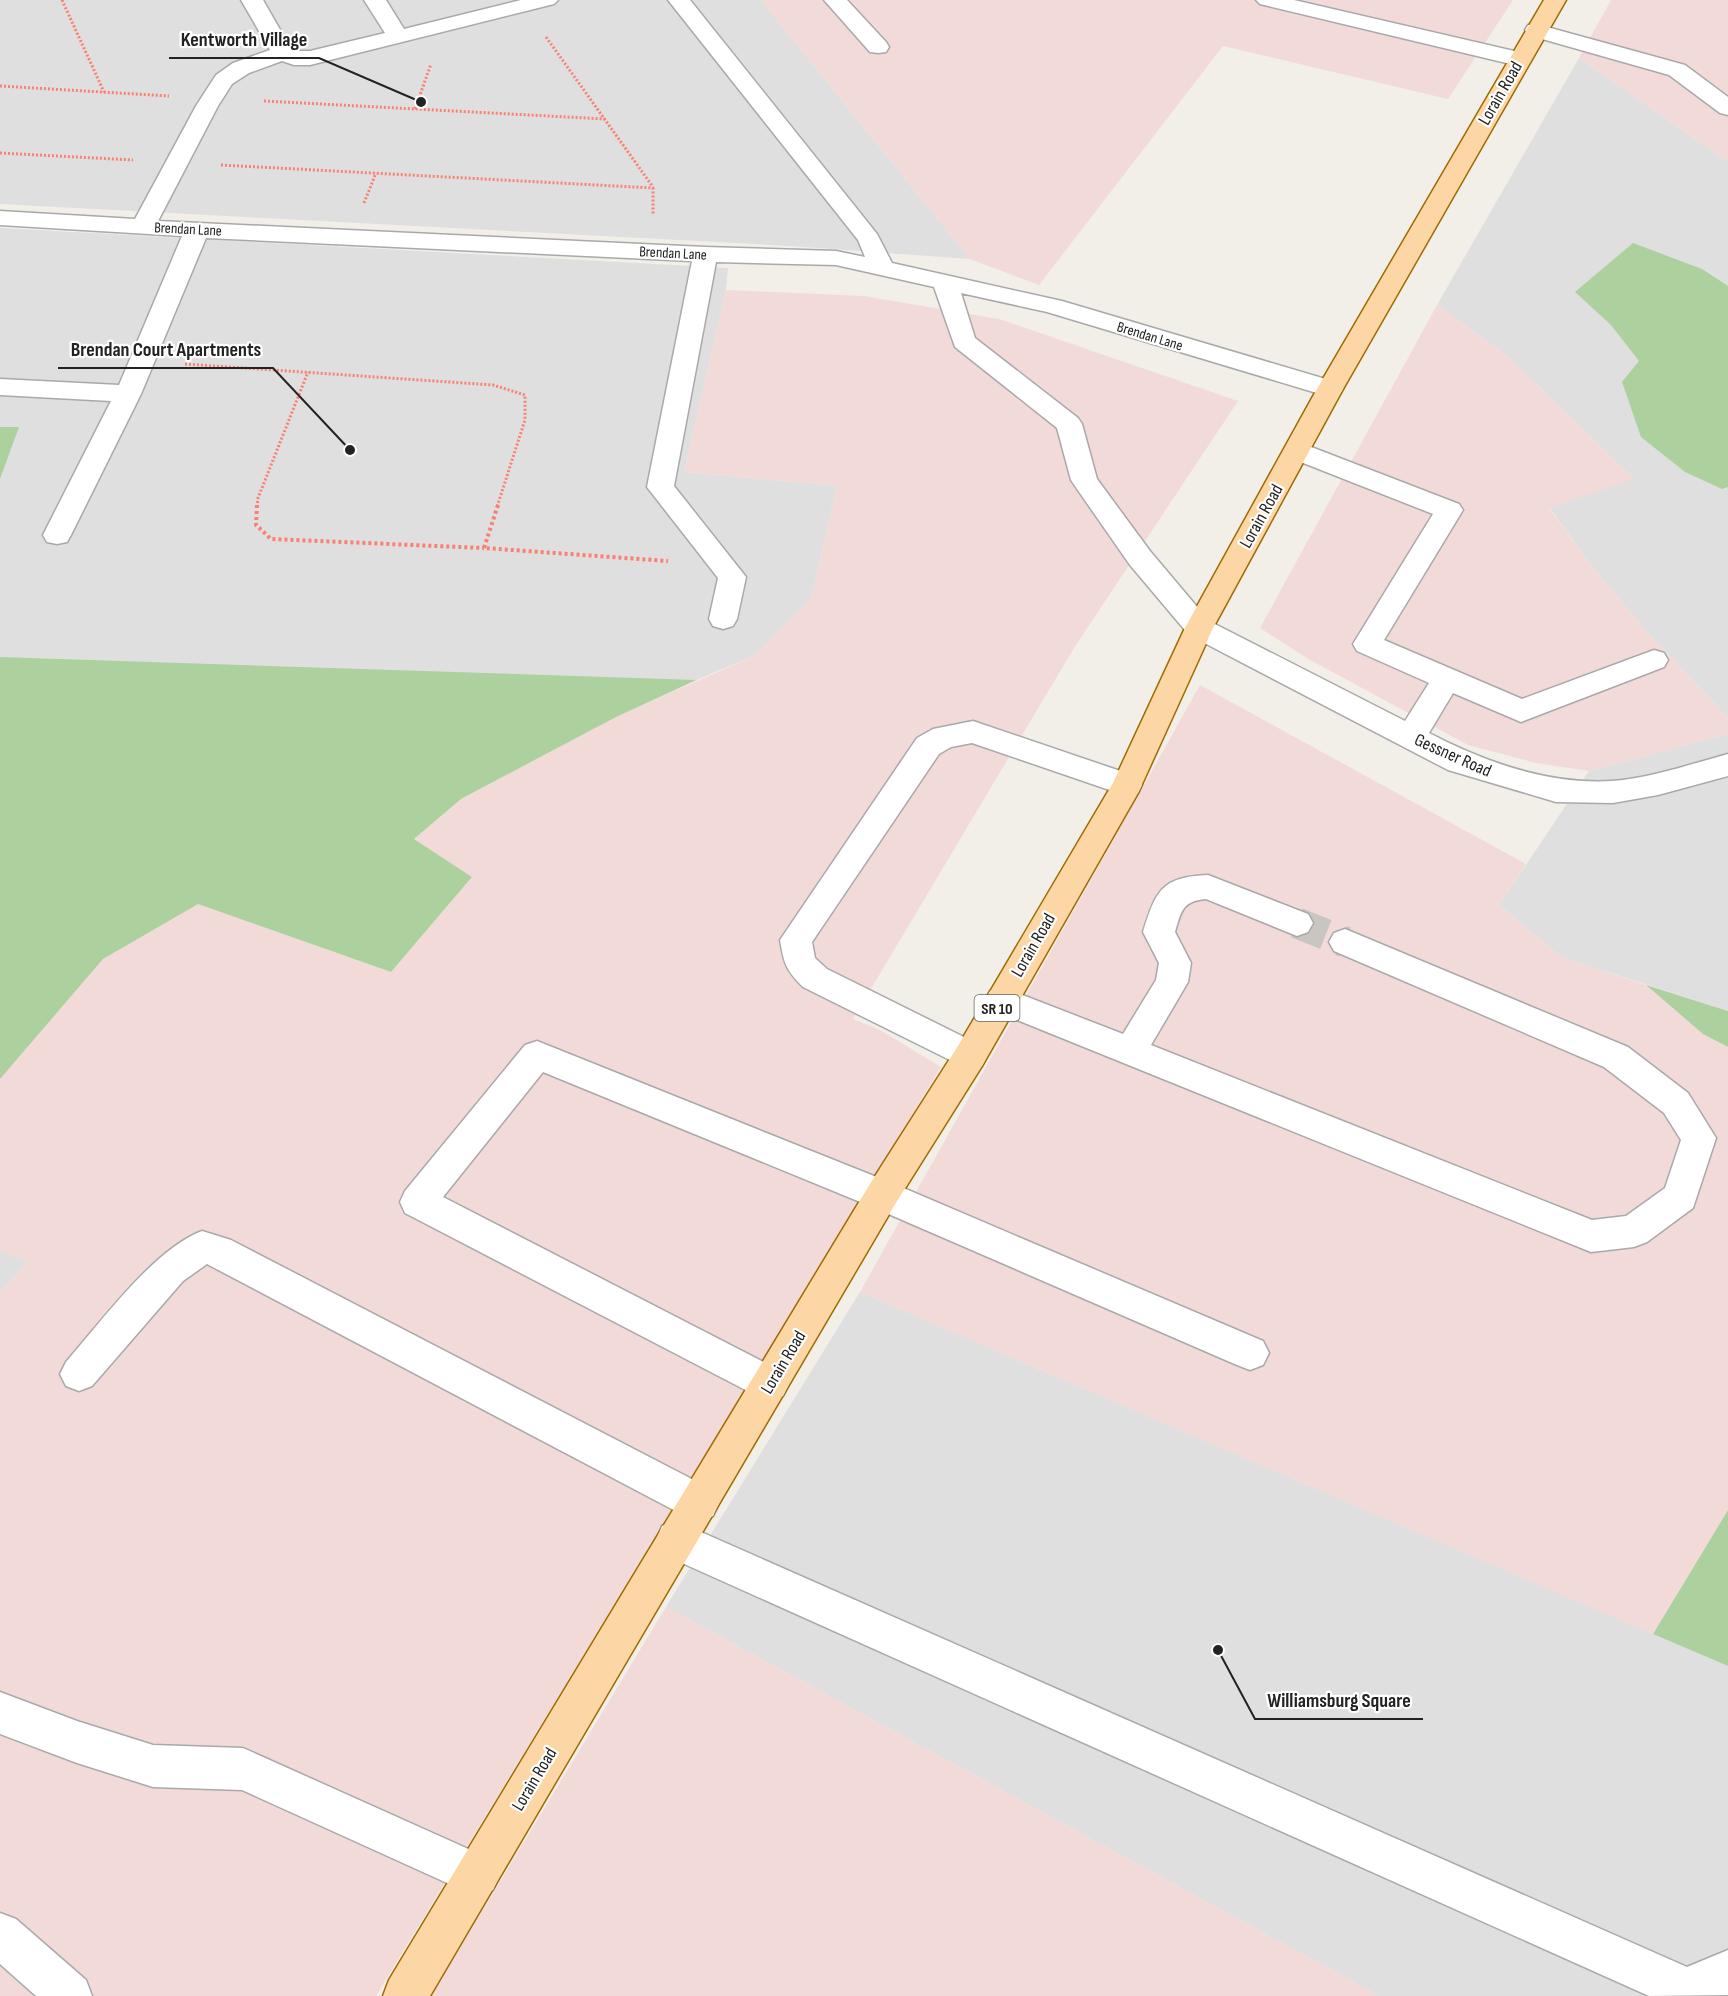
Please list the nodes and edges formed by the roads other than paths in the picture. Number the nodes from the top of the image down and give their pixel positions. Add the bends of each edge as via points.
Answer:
1 (252, 0) edge
2 (375, 0) edge
3 (547, 0) edge
4 (679, 0) edge
5 (835, 0) edge
6 (1267, 0) edge
7 (1555, 0) edge
8 (1536, 30) junction
9 (398, 36) junction
10 (878, 47) dead end
11 (283, 53) junction
12 (1519, 59) junction
13 (1728, 108) edge
14 (0, 218) edge
15 (144, 227) junction
16 (197, 230) junction
17 (705, 254) junction
18 (882, 268) junction
19 (945, 282) junction
20 (0, 387) edge
21 (1330, 389) junction
22 (128, 394) junction
23 (1297, 452) junction
24 (57, 535) dead end
25 (723, 619) dead end
26 (1199, 628) junction
27 (1654, 660) dead end
28 (1447, 679) junction
29 (1411, 737) junction
30 (1728, 765) edge
31 (1127, 785) junction
32 (1297, 923) tunnel mouth
33 (1345, 942) tunnel mouth
34 (1002, 1000) junction
35 (1130, 1051) junction
36 (970, 1056) junction
37 (882, 1195) junction
38 (1250, 1353) dead end
39 (79, 1374) dead end
40 (770, 1384) junction
41 (699, 1503) junction
42 (676, 1540) junction
43 (0, 1713) edge
44 (478, 1875) junction
45 (0, 1935) edge
46 (1728, 1972) edge
47 (1687, 1993) edge
48 (70, 1996) edge
49 (405, 1996) edge

1 - 11 street
2 - 9 street
3 - 9 street
4 - 18 street via 869,239
5 - 10 street
6 - 12 street
7 - 8 main road, Lorain Road / SR 10
8 - 12 main road, Lorain Road / SR 10
8 - 13 street via 1677,70
9 - 11 street via 310,57 294,58
11 - 15 street via 241,68 224,80
12 - 21 main road, Lorain Road / SR 10
14 - 15 street, Brendan Lane
15 - 16 street, Brendan Lane
16 - 17 street, Brendan Lane
16 - 22 street
17 - 18 street, Brendan Lane via 836,258
17 - 25 street via 660,487 732,578
18 - 19 street, Brendan Lane
19 - 21 street, Brendan Lane via 1053,306
19 - 26 street via 964,342 1069,424 1084,480 1140,558
20 - 22 street
21 - 23 main road, Lorain Road / SR 10
22 - 24 street
23 - 26 main road, Lorain Road / SR 10
23 - 28 street via 1449,510 1367,644
26 - 29 street, Gessner Road
26 - 31 main road, Lorain Road / SR 10
27 - 28 street via 1521,711
28 - 29 street
29 - 30 street, Gessner Road via 1459,762 1556,791 1613,792
31 - 34 main road, Lorain Road / SR 10
31 - 36 street via 973,732 944,737 928,746 796,940 800,963 815,978
32 - 35 street via 1208,886 1189,888 1169,901 1159,932 1175,963 1172,982
33 - 35 street via 1616,1057 1676,1103 1699,1138 1680,1197 1634,1231 1591,1236
34 - 35 street
34 - 36 main road, Lorain Road / SR 10
36 - 37 main road, Lorain Road / SR 10
37 - 38 street
37 - 40 main road, Lorain Road / SR 10
37 - 40 street via 537,1055 418,1202
39 - 41 street via 170,1270 202,1247 218,1251
40 - 41 main road, Lorain Road / SR 10
41 - 42 main road, Lorain Road / SR 10
42 - 44 main road, Lorain Road / SR 10
42 - 47 street
43 - 44 street via 153,1766 243,1769
44 - 49 main road, Lorain Road / SR 10
45 - 48 street
46 - 47 street

